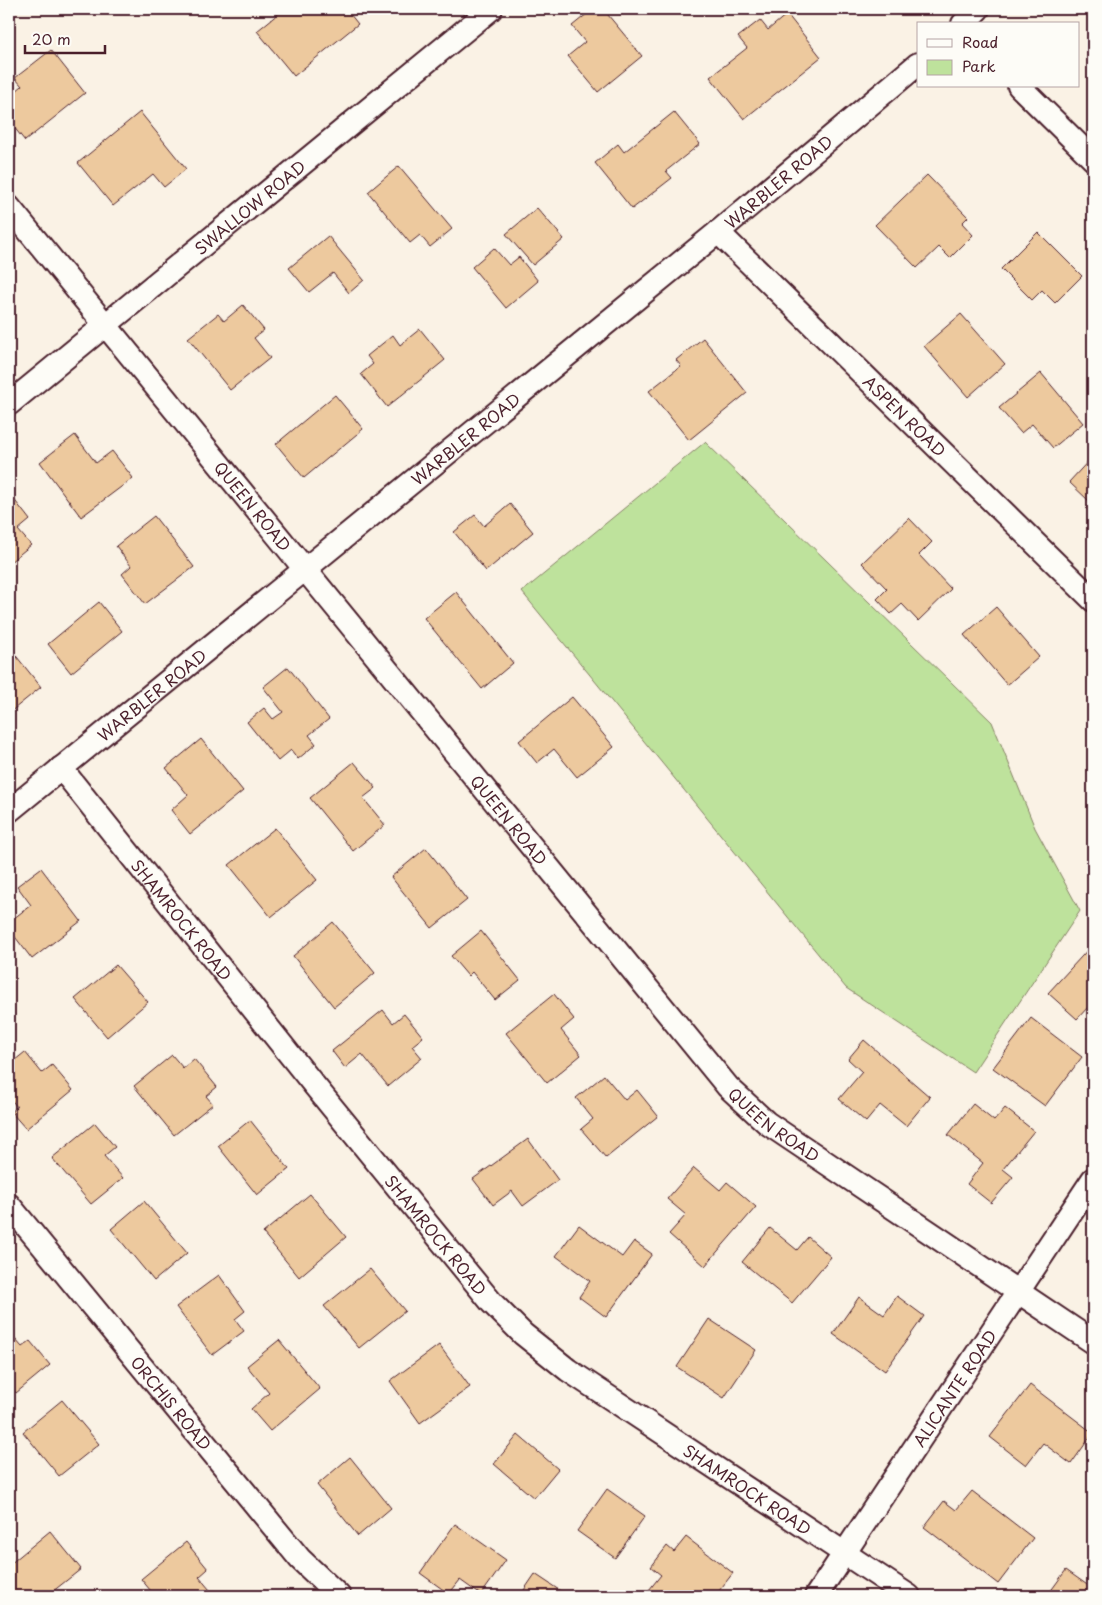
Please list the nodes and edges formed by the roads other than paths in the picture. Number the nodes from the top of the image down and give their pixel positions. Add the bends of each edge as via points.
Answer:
1 (491, 9) edge
2 (978, 9) edge
3 (965, 22) edge
4 (917, 65) edge
5 (1021, 88) edge
6 (1093, 159) edge
7 (9, 207) edge
8 (718, 232) junction
9 (105, 325) junction
10 (9, 404) edge
11 (304, 570) junction
12 (1093, 600) edge
13 (61, 768) junction
14 (9, 811) edge
15 (1093, 1180) edge
16 (9, 1205) edge
17 (1018, 1292) junction
18 (1093, 1342) edge
19 (845, 1553) junction
20 (339, 1596) edge
21 (816, 1596) edge
22 (909, 1596) edge

1 - 9 street, SWALLOW ROAD
2 - 3 street
4 - 8 street, WARBLER ROAD
5 - 6 street
7 - 9 street, QUEEN ROAD
8 - 11 street, WARBLER ROAD
8 - 12 street, ASPEN ROAD
9 - 10 street, SWALLOW ROAD
9 - 11 street, QUEEN ROAD
11 - 13 street, WARBLER ROAD
11 - 17 street, QUEEN ROAD via 728,1087 767,1123
13 - 14 street, WARBLER ROAD
13 - 19 street, SHAMROCK ROAD via 492,1303 568,1370
15 - 17 street, ALICANTE ROAD
16 - 20 street, ORCHIS ROAD via 300,1560
17 - 18 street, QUEEN ROAD
17 - 19 street, ALICANTE ROAD
19 - 21 street, ALICANTE ROAD
19 - 22 street, SHAMROCK ROAD

